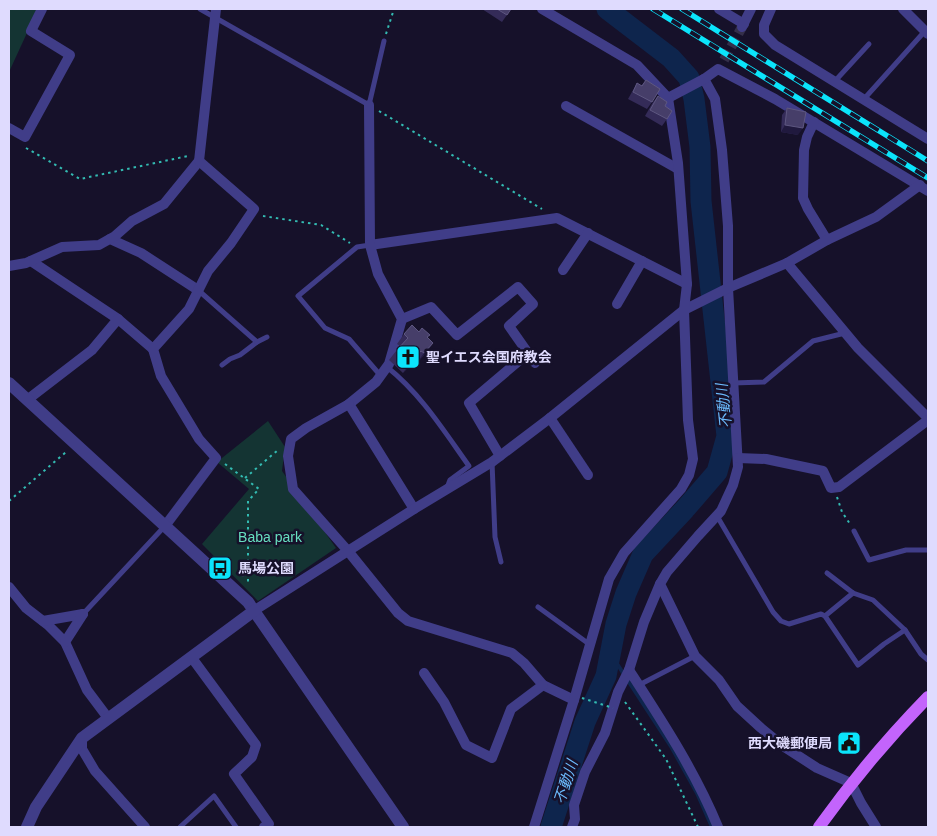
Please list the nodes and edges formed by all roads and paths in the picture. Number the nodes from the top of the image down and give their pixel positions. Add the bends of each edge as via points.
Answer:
1 (42, 9) edge
2 (200, 9) edge
3 (394, 9) edge
4 (542, 9) edge
5 (719, 9) edge
6 (751, 9) edge
7 (771, 9) edge
8 (903, 9) edge
9 (216, 13) edge
10 (926, 33) edge
11 (384, 41) joint
12 (869, 44) dead end
13 (704, 79) junction
14 (834, 82) junction
15 (668, 98) junction
16 (864, 100) junction
17 (369, 105) junction
18 (566, 106) dead end
19 (814, 122) junction
20 (9, 128) edge
21 (25, 137) junction
22 (928, 139) edge
23 (199, 157) junction
24 (678, 169) junction
25 (924, 188) edge
26 (251, 214) junction
27 (558, 218) junction
28 (588, 234) junction
29 (110, 239) junction
30 (827, 240) junction
31 (370, 245) junction
32 (357, 247) junction
33 (32, 261) junction
34 (642, 261) junction
35 (787, 262) junction
36 (9, 266) edge
37 (563, 270) dead end
38 (687, 284) junction
39 (728, 288) junction
40 (198, 290) junction
41 (617, 304) dead end
42 (684, 310) junction
43 (118, 319) junction
44 (402, 319) junction
45 (845, 333) junction
46 (267, 337) dead end
47 (257, 342) junction
48 (152, 349) junction
49 (527, 354) junction
50 (535, 363) dead end
51 (222, 365) dead end
52 (384, 372) junction
53 (733, 383) junction
54 (9, 384) edge
55 (27, 400) junction
56 (349, 404) junction
57 (550, 418) junction
58 (928, 419) edge
59 (291, 439) junction
60 (76, 444) junction
61 (216, 458) junction
62 (738, 458) junction
63 (496, 459) junction
64 (588, 475) dead end
65 (245, 478) junction
66 (447, 489) junction
67 (837, 490) junction
68 (9, 501) edge
69 (414, 509) junction
70 (717, 515) junction
71 (165, 526) junction
72 (854, 531) joint
73 (928, 550) edge
74 (348, 551) junction
75 (501, 562) dead end
76 (827, 572) dead end
77 (660, 584) junction
78 (9, 587) edge
79 (853, 593) junction
80 (251, 606) junction
81 (538, 607) dead end
82 (83, 614) junction
83 (825, 616) junction
84 (43, 621) junction
85 (906, 630) junction
86 (65, 642) junction
87 (589, 644) junction
88 (694, 656) junction
89 (192, 658) junction
90 (928, 660) edge
91 (629, 670) junction
92 (424, 673) dead end
93 (543, 685) junction
94 (639, 685) junction
95 (618, 692) junction
96 (928, 697) edge
97 (578, 699) junction
98 (613, 708) dead end
99 (108, 718) junction
100 (82, 738) junction
101 (851, 783) junction
102 (28, 827) edge
103 (145, 827) edge
104 (180, 827) edge
105 (236, 827) edge
106 (264, 827) edge
107 (403, 827) edge
108 (534, 827) edge
109 (572, 827) edge
110 (698, 827) edge
111 (718, 827) edge
112 (819, 827) edge
113 (876, 827) edge

1 - 21 street via 31,31 70,55
2 - 9 lane
3 - 11 path
4 - 15 street via 638,65
5 - 6 street via 743,26
7 - 14 street via 764,34 775,46
8 - 10 street
9 - 17 lane
9 - 23 street
10 - 16 lane
11 - 17 lane
12 - 14 lane
13 - 15 street
13 - 19 street via 721,64
13 - 39 street via 719,119 728,226
14 - 16 street
15 - 24 street
16 - 22 street
17 - 27 path
17 - 31 street
18 - 24 street
19 - 25 street
19 - 30 street via 804,150 803,198
20 - 21 street
21 - 23 path via 19,144 80,179
23 - 26 street via 254,209
23 - 29 street via 164,204 132,221
24 - 38 street
25 - 30 street via 876,217
26 - 32 path via 321,225
26 - 40 street via 208,271
27 - 28 street
27 - 31 street
28 - 34 street
28 - 37 street
29 - 33 street via 99,245 62,248
29 - 40 street via 141,253
30 - 35 street
31 - 32 lane
31 - 44 street via 378,274
32 - 52 lane via 298,296 325,328 349,339
33 - 36 street
33 - 43 street
34 - 38 street
34 - 41 street
35 - 39 street
35 - 45 street
38 - 42 street
39 - 42 street
39 - 53 street
40 - 47 lane
40 - 48 street via 189,308
42 - 57 street
42 - 87 street via 688,420 693,459 689,475 624,553 609,579
43 - 48 street
43 - 55 street via 92,350
44 - 49 street via 431,307 457,335 518,287 533,304 509,326
44 - 52 street
45 - 53 lane via 813,341 764,382
45 - 58 street
46 - 47 lane
47 - 51 lane
48 - 61 street via 162,376 199,439
49 - 50 street
49 - 63 street via 470,402
52 - 56 street
52 - 66 lane via 405,382 469,466 450,480
53 - 62 street
54 - 55 street
55 - 60 street
56 - 59 street
56 - 69 street
57 - 63 street
57 - 64 street
58 - 67 street
59 - 65 path
59 - 74 street via 288,456 293,489
60 - 68 path
60 - 71 street
61 - 65 path
61 - 71 street
62 - 67 street via 766,459 823,471 831,488
62 - 70 street via 733,485
63 - 66 street
63 - 75 lane via 495,537
65 - 80 path via 259,489 248,501
66 - 69 street
67 - 72 path via 842,512
69 - 74 street
70 - 77 street
70 - 83 lane via 781,621 789,624 821,614
71 - 80 street
71 - 82 lane
72 - 73 lane via 870,560 906,550
74 - 80 street
74 - 93 street via 408,621 512,654
76 - 79 lane
77 - 88 street
77 - 91 street
78 - 84 street via 26,608
79 - 83 lane
79 - 85 lane via 873,600
80 - 89 street
80 - 107 street
81 - 87 lane
82 - 84 street
82 - 86 street
83 - 85 lane via 858,666
84 - 86 street
85 - 90 lane
86 - 99 street via 87,690
87 - 97 street
88 - 94 lane
88 - 101 street via 714,674 737,706 783,746 818,768
89 - 99 street
89 - 106 street via 256,745 252,757 234,774 269,824
91 - 94 street
91 - 95 street
92 - 93 street via 444,702 466,745 492,758 511,709
93 - 97 street
94 - 111 street via 687,761
95 - 109 street via 605,733 585,772 574,805
95 - 110 path via 666,759
96 - 101 main road
97 - 98 path, bridge
97 - 108 street
99 - 100 street
100 - 102 street via 36,807
100 - 103 street via 82,749 95,771
101 - 112 main road
101 - 113 street
104 - 105 lane via 214,796

